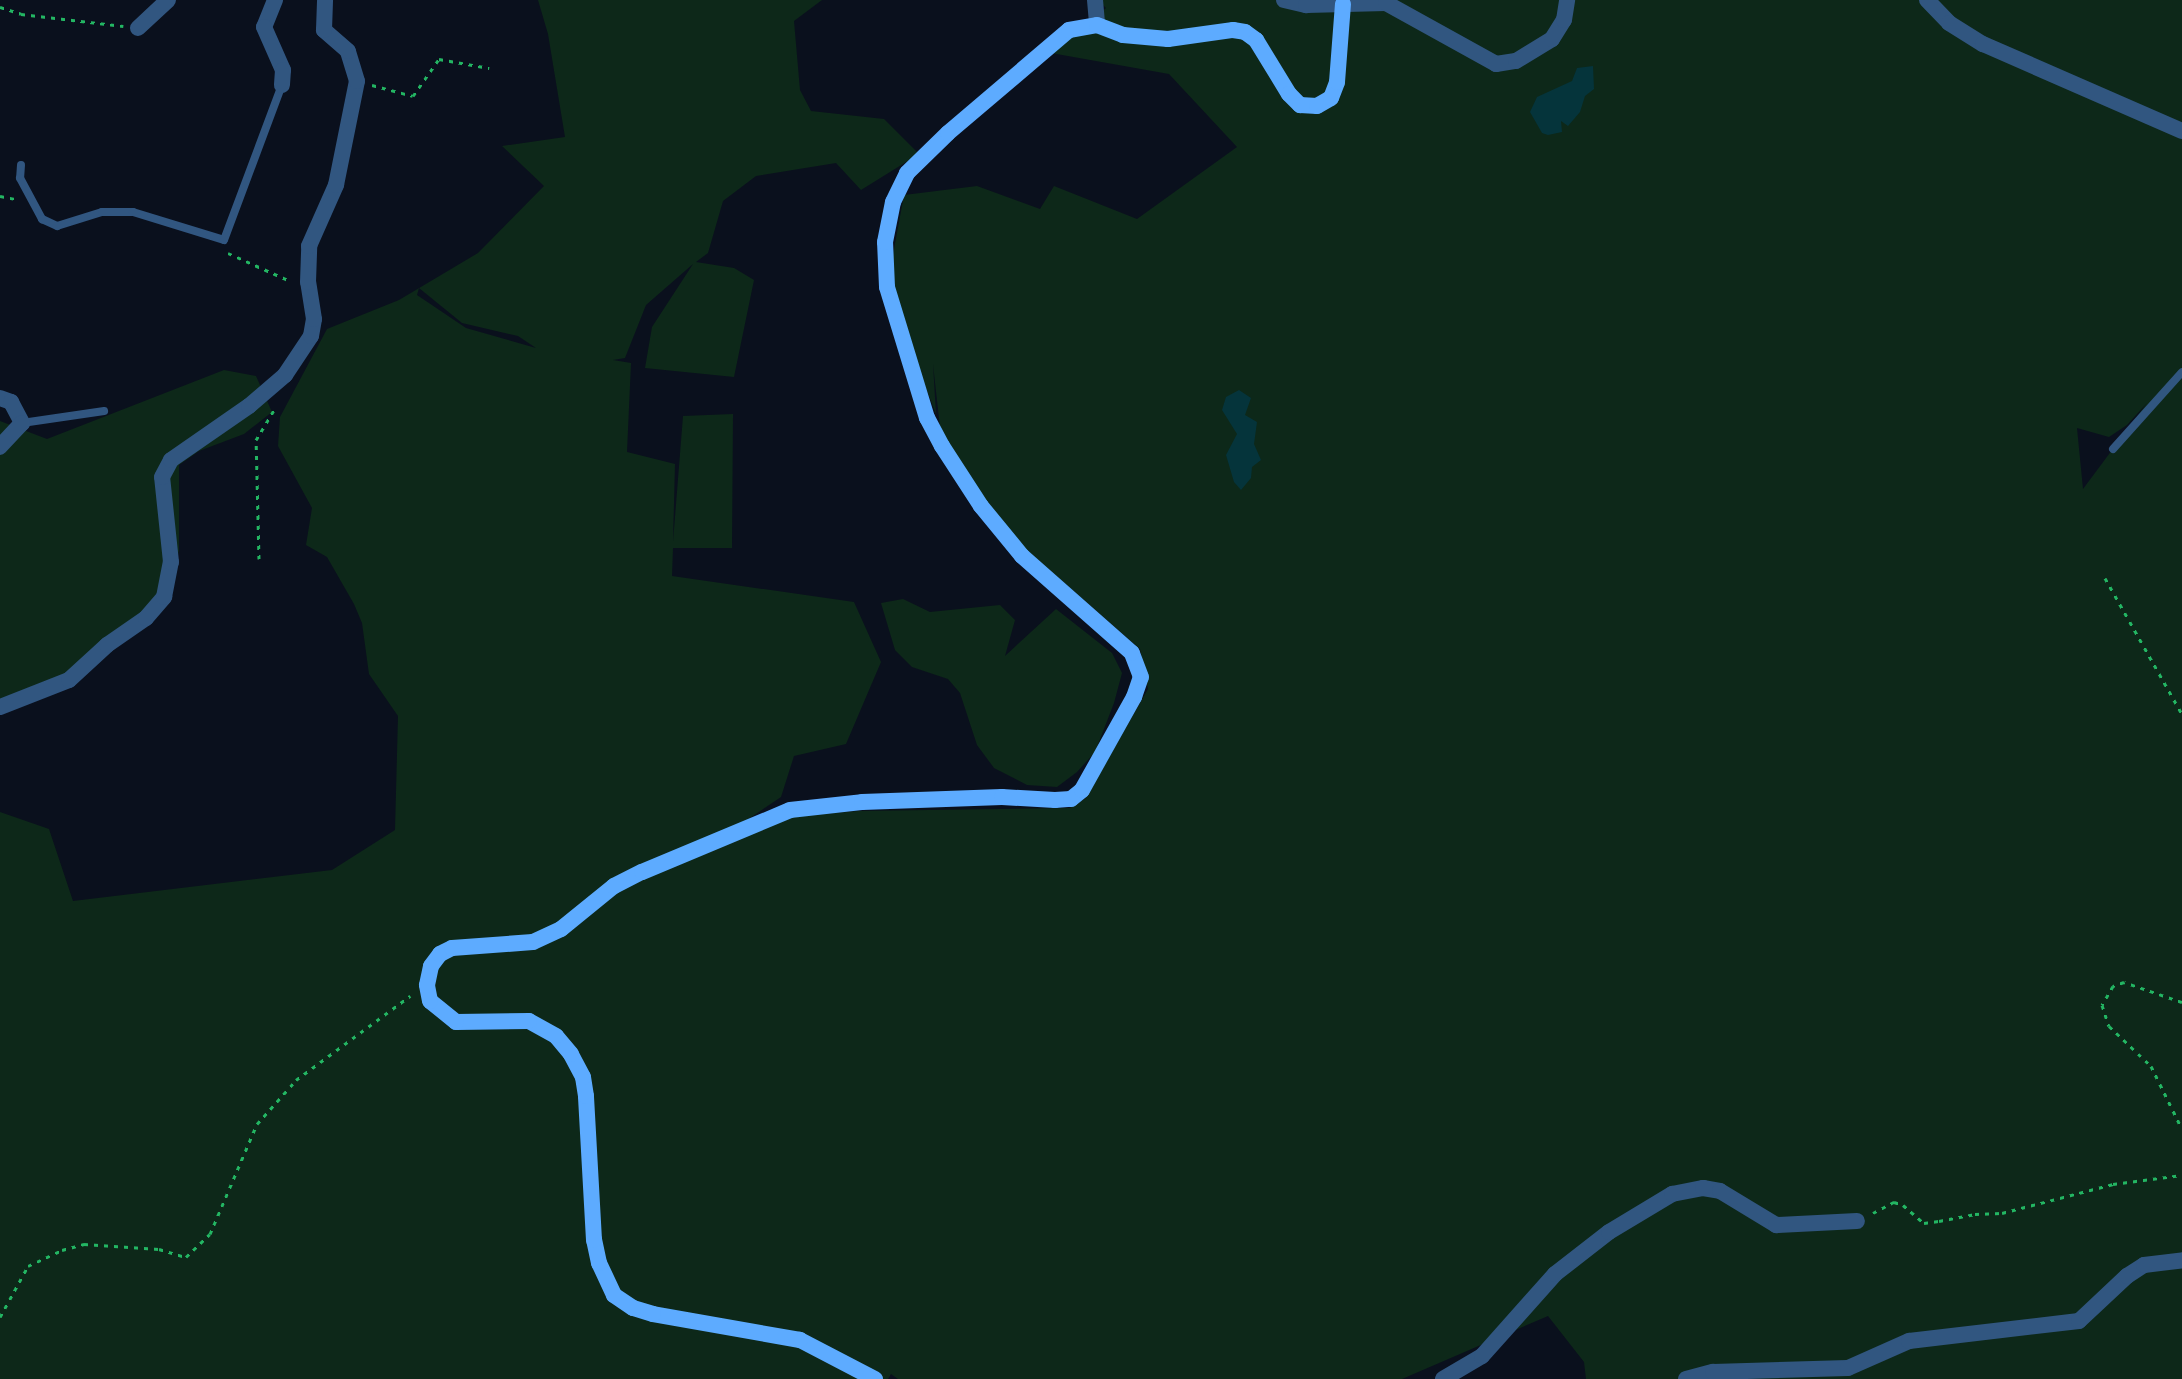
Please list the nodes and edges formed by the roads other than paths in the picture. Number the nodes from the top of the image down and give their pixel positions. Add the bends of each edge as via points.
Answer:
1 (168, 0) edge
2 (275, 0) edge
3 (325, 0) edge
4 (1095, 0) edge
5 (1284, 0) edge
6 (1567, 0) edge
7 (1927, 0) edge
8 (1343, 4) junction
9 (1097, 25) junction
10 (138, 28) road end
11 (282, 85) joint
12 (2182, 131) edge
13 (21, 165) dead end
14 (2182, 372) edge
15 (0, 398) edge
16 (104, 411) dead end
17 (22, 423) junction
18 (0, 447) edge
19 (2113, 449) dead end
20 (0, 707) edge
21 (1857, 1221) road end
22 (2182, 1260) edge
23 (875, 1379) edge
24 (1443, 1379) edge
25 (1686, 1379) edge

1 - 10 street
2 - 11 street via 264,27 283,70
3 - 20 street via 324,30 348,51 357,81 336,185 309,246 311,336 285,375 171,460 162,477 171,562 164,597 69,680
4 - 9 street
5 - 8 street
6 - 8 street via 1564,20 1552,39 1516,61 1496,64 1386,3
7 - 12 street via 1949,23 1983,44
8 - 9 street via 1337,82 1331,98 1317,106 1300,105 1245,32 1168,39 1123,35
9 - 23 street via 1069,30 907,173 893,202 884,266 927,418 942,446 1022,556 1132,653 1141,677 1134,697 1082,790 1071,799 893,801 790,810 614,886 561,929 533,942 452,948 431,966 427,985 430,1001 456,1022 529,1021 556,1036 571,1054 586,1096 594,1240 614,1295 653,1314 800,1340
11 - 13 lane via 224,240 133,212 102,212 57,226 42,219 20,178
14 - 19 lane
15 - 17 street via 11,402
16 - 17 lane
17 - 18 street
21 - 24 street via 1776,1225 1720,1191 1703,1188 1672,1194 1609,1232 1555,1274 1482,1356
22 - 25 street via 2144,1265 2079,1321 1909,1341 1848,1368 1713,1372

